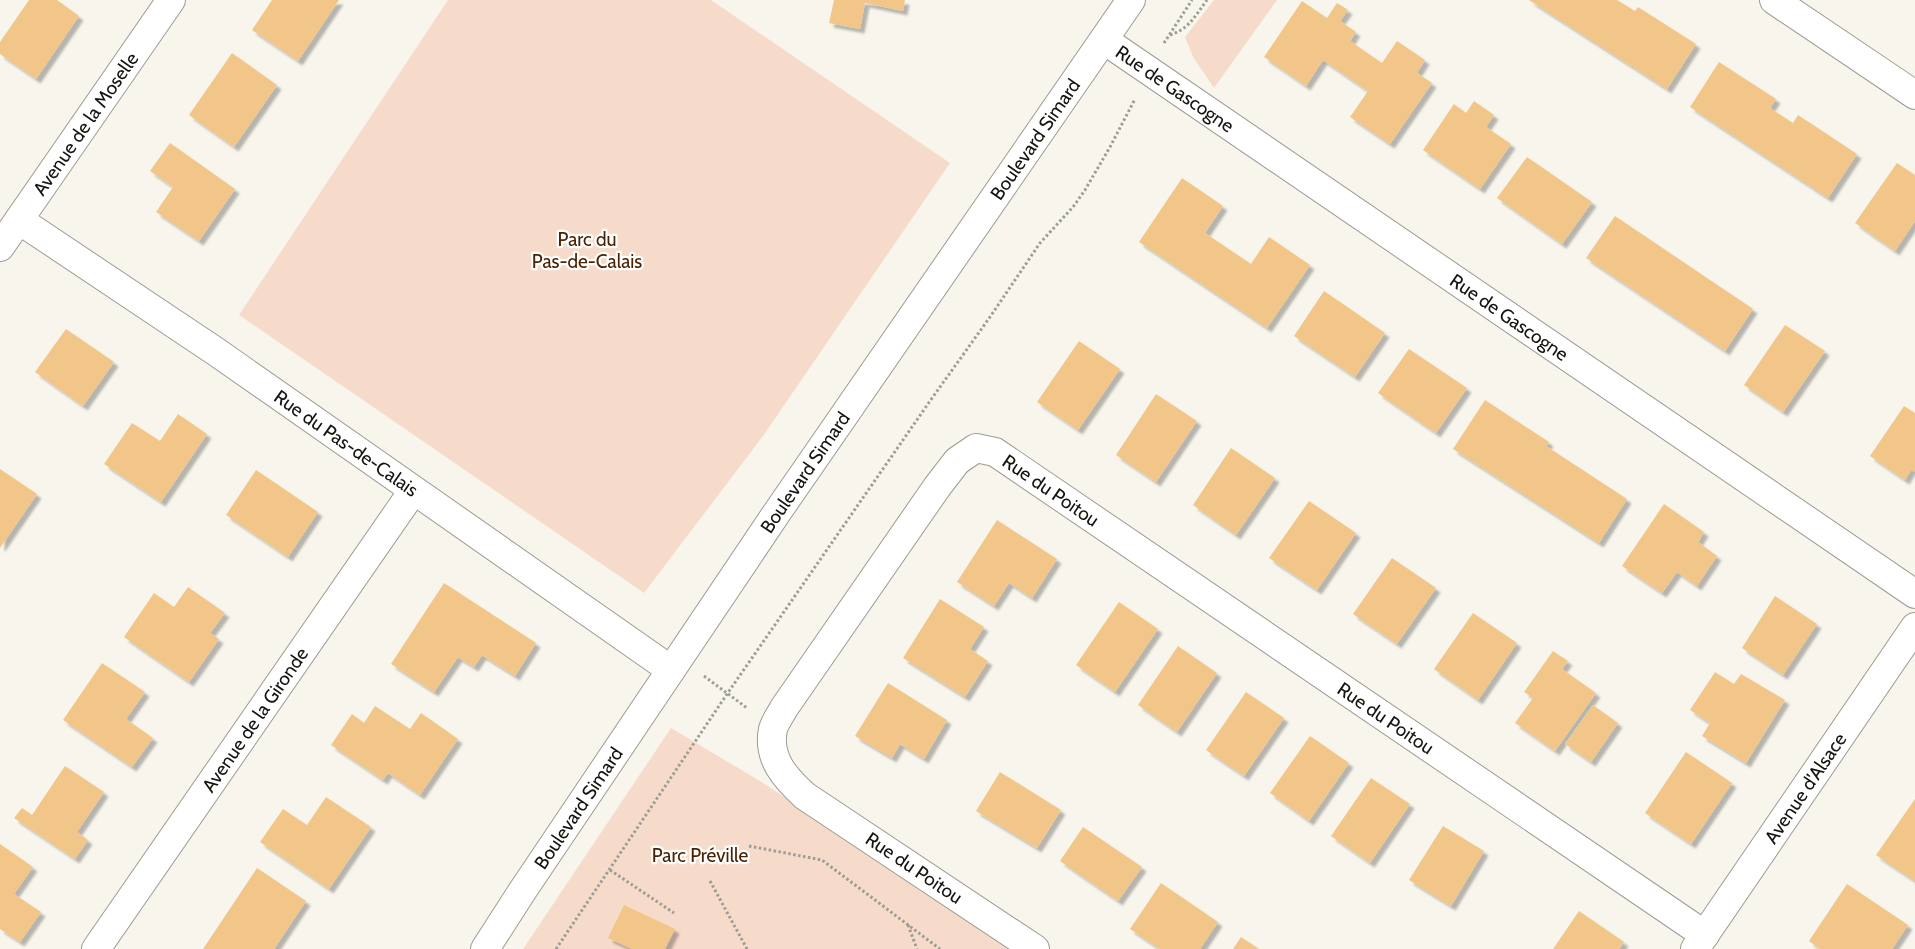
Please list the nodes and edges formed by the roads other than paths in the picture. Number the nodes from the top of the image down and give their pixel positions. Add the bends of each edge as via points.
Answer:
1 (171, 0) edge
2 (1131, 0) edge
3 (1774, 0) edge
4 (1104, 40) junction
5 (1915, 95) edge
6 (19, 220) junction
7 (0, 247) edge
8 (413, 491) junction
9 (1915, 594) edge
10 (1915, 627) edge
11 (671, 670) junction
12 (1700, 942) edge
13 (96, 949) edge
14 (485, 949) edge
15 (1035, 949) edge

1 - 6 street, Avenue de la Moselle
2 - 4 street, Boulevard Simard
3 - 5 street
4 - 9 street, Rue de Gascogne
4 - 11 street, Boulevard Simard
6 - 7 street, Avenue de la Moselle
6 - 8 street, Rue du Pas-de-Calais via 214,351
8 - 11 street, Rue du Pas-de-Calais
8 - 13 street, Avenue de la Gironde
10 - 12 street, Avenue d'Alsace
11 - 14 street, Boulevard Simard
12 - 15 street, Rue du Poitou via 995,452 976,448 957,461 937,487 784,708 774,728 772,748 778,767 805,796

